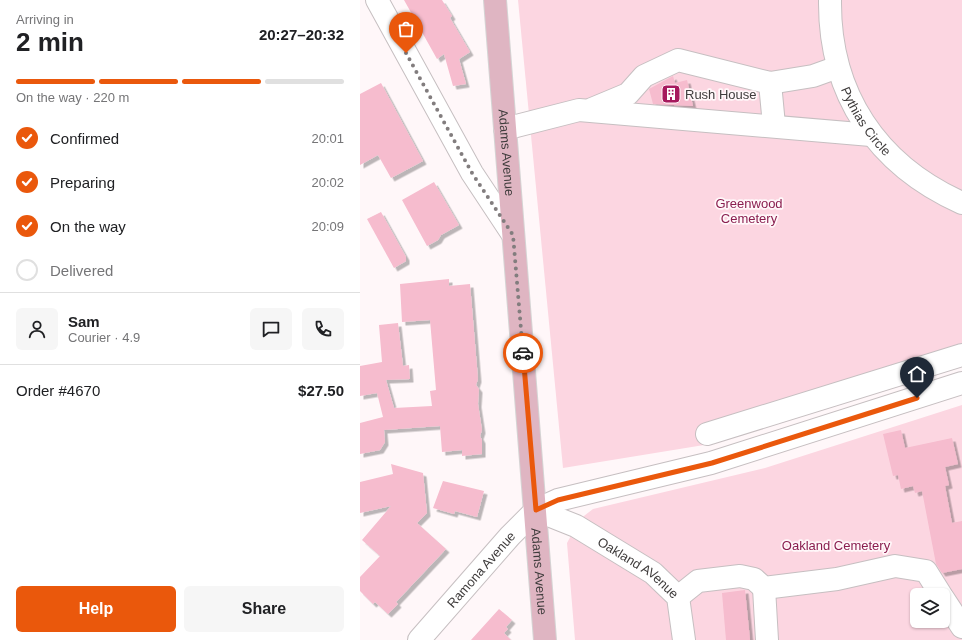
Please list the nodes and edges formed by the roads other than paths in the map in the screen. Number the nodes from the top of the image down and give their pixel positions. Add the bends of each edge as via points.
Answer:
1 (377, 0) edge
2 (495, 0) edge
3 (830, 0) edge
4 (838, 67) junction
5 (770, 83) junction
6 (589, 110) junction
7 (774, 126) junction
8 (505, 129) junction
9 (871, 135) junction
10 (962, 203) edge
11 (513, 235) junction
12 (962, 355) edge
13 (962, 383) edge
14 (707, 434) dead end
15 (536, 510) junction
16 (764, 588) junction
17 (937, 588) edge
18 (678, 597) junction
19 (950, 609) edge
20 (962, 627) edge
21 (419, 640) edge
22 (545, 640) edge
23 (684, 640) edge
24 (767, 640) edge

1 - 11 street via 472,173
2 - 8 main road, Adams Avenue
3 - 4 street, Pythias Circle via 830,25
4 - 5 street via 813,76
4 - 9 street, Pythias Circle via 850,100
5 - 6 street via 678,60 644,76 628,94
5 - 7 street
6 - 7 street
6 - 8 street via 579,110
7 - 9 street
8 - 11 main road, Adams Avenue
9 - 10 street, Pythias Circle via 895,161 923,183
11 - 15 main road, Adams Avenue
12 - 14 street
13 - 15 street, Ramona Avenue via 712,463 558,500
15 - 18 street, Oakland AVenue via 576,526 653,573
15 - 21 street, Ramona Avenue
15 - 22 main road, Adams Avenue
16 - 17 street via 837,579 895,566 926,571
16 - 18 street via 754,579 740,576 698,581
16 - 24 street
18 - 23 street, Oakland AVenue
19 - 20 street

